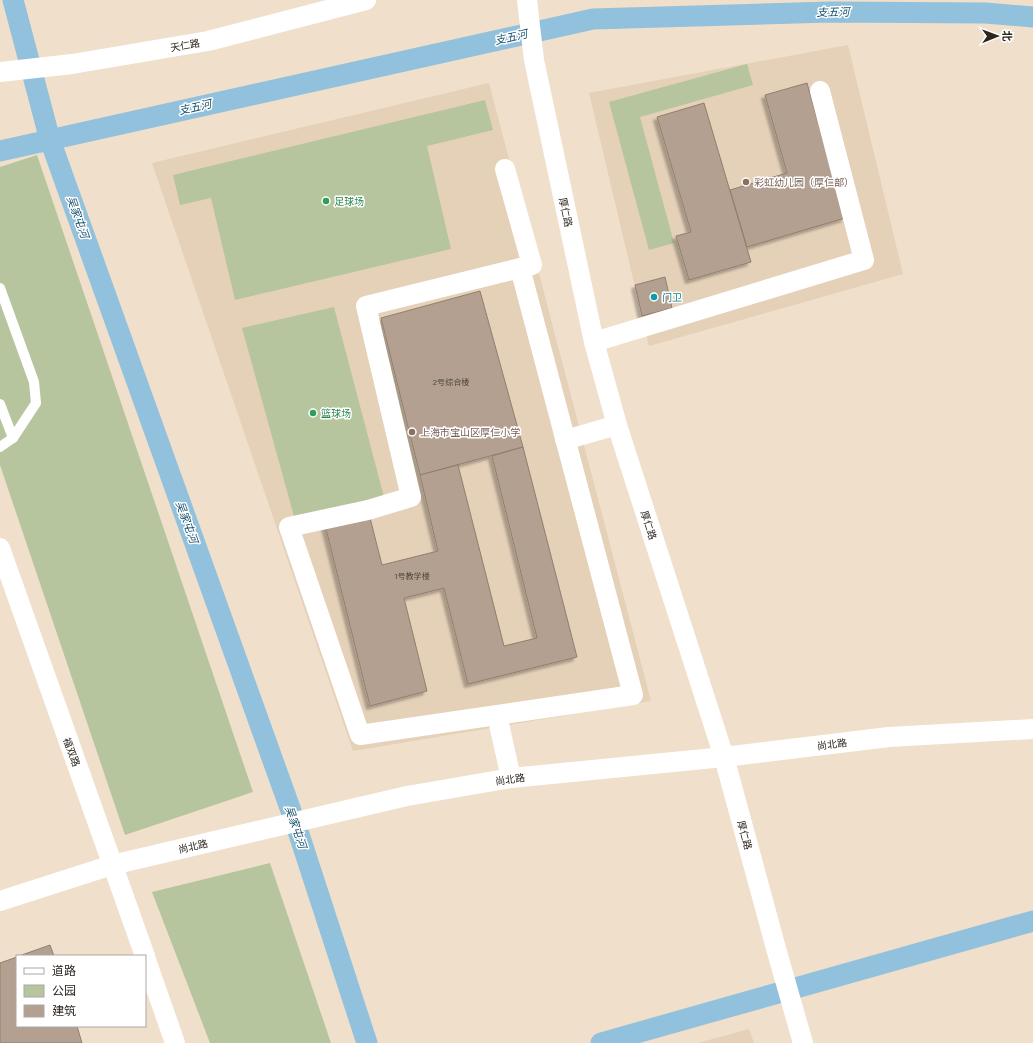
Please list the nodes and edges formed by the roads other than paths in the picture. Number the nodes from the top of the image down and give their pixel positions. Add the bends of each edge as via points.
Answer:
1 (366, 0) edge
2 (527, 0) edge
3 (0, 72) edge
4 (820, 91) dead end
5 (505, 170) dead end
6 (520, 268) junction
7 (0, 288) edge
8 (594, 342) junction
9 (0, 404) edge
10 (617, 425) junction
11 (13, 438) junction
12 (565, 440) junction
13 (0, 447) edge
14 (0, 548) edge
15 (497, 715) junction
16 (1033, 729) edge
17 (724, 757) junction
18 (511, 778) junction
19 (112, 864) junction
20 (0, 901) edge
21 (145, 955) edge
22 (146, 959) edge
23 (175, 1043) edge
24 (803, 1043) edge

1 - 3 street, 天仁路 via 208,41 72,64
2 - 8 street, 厚仁路 via 534,60
4 - 8 street via 864,260
5 - 6 street via 532,265
6 - 12 street
6 - 15 street via 366,306 411,497 368,510 289,527 360,735
7 - 11 lane via 34,382 36,403
8 - 10 street, 厚仁路
9 - 11 lane
10 - 12 street
10 - 17 street, 厚仁路
11 - 13 lane
12 - 15 street via 633,696
14 - 19 street, 福双路
15 - 18 street
16 - 17 street, 尚北路 via 889,737
17 - 18 street, 尚北路
17 - 24 street, 厚仁路
18 - 19 street, 尚北路 via 407,796
19 - 20 street, 尚北路
19 - 21 street, 福双路
22 - 23 street, 福双路

